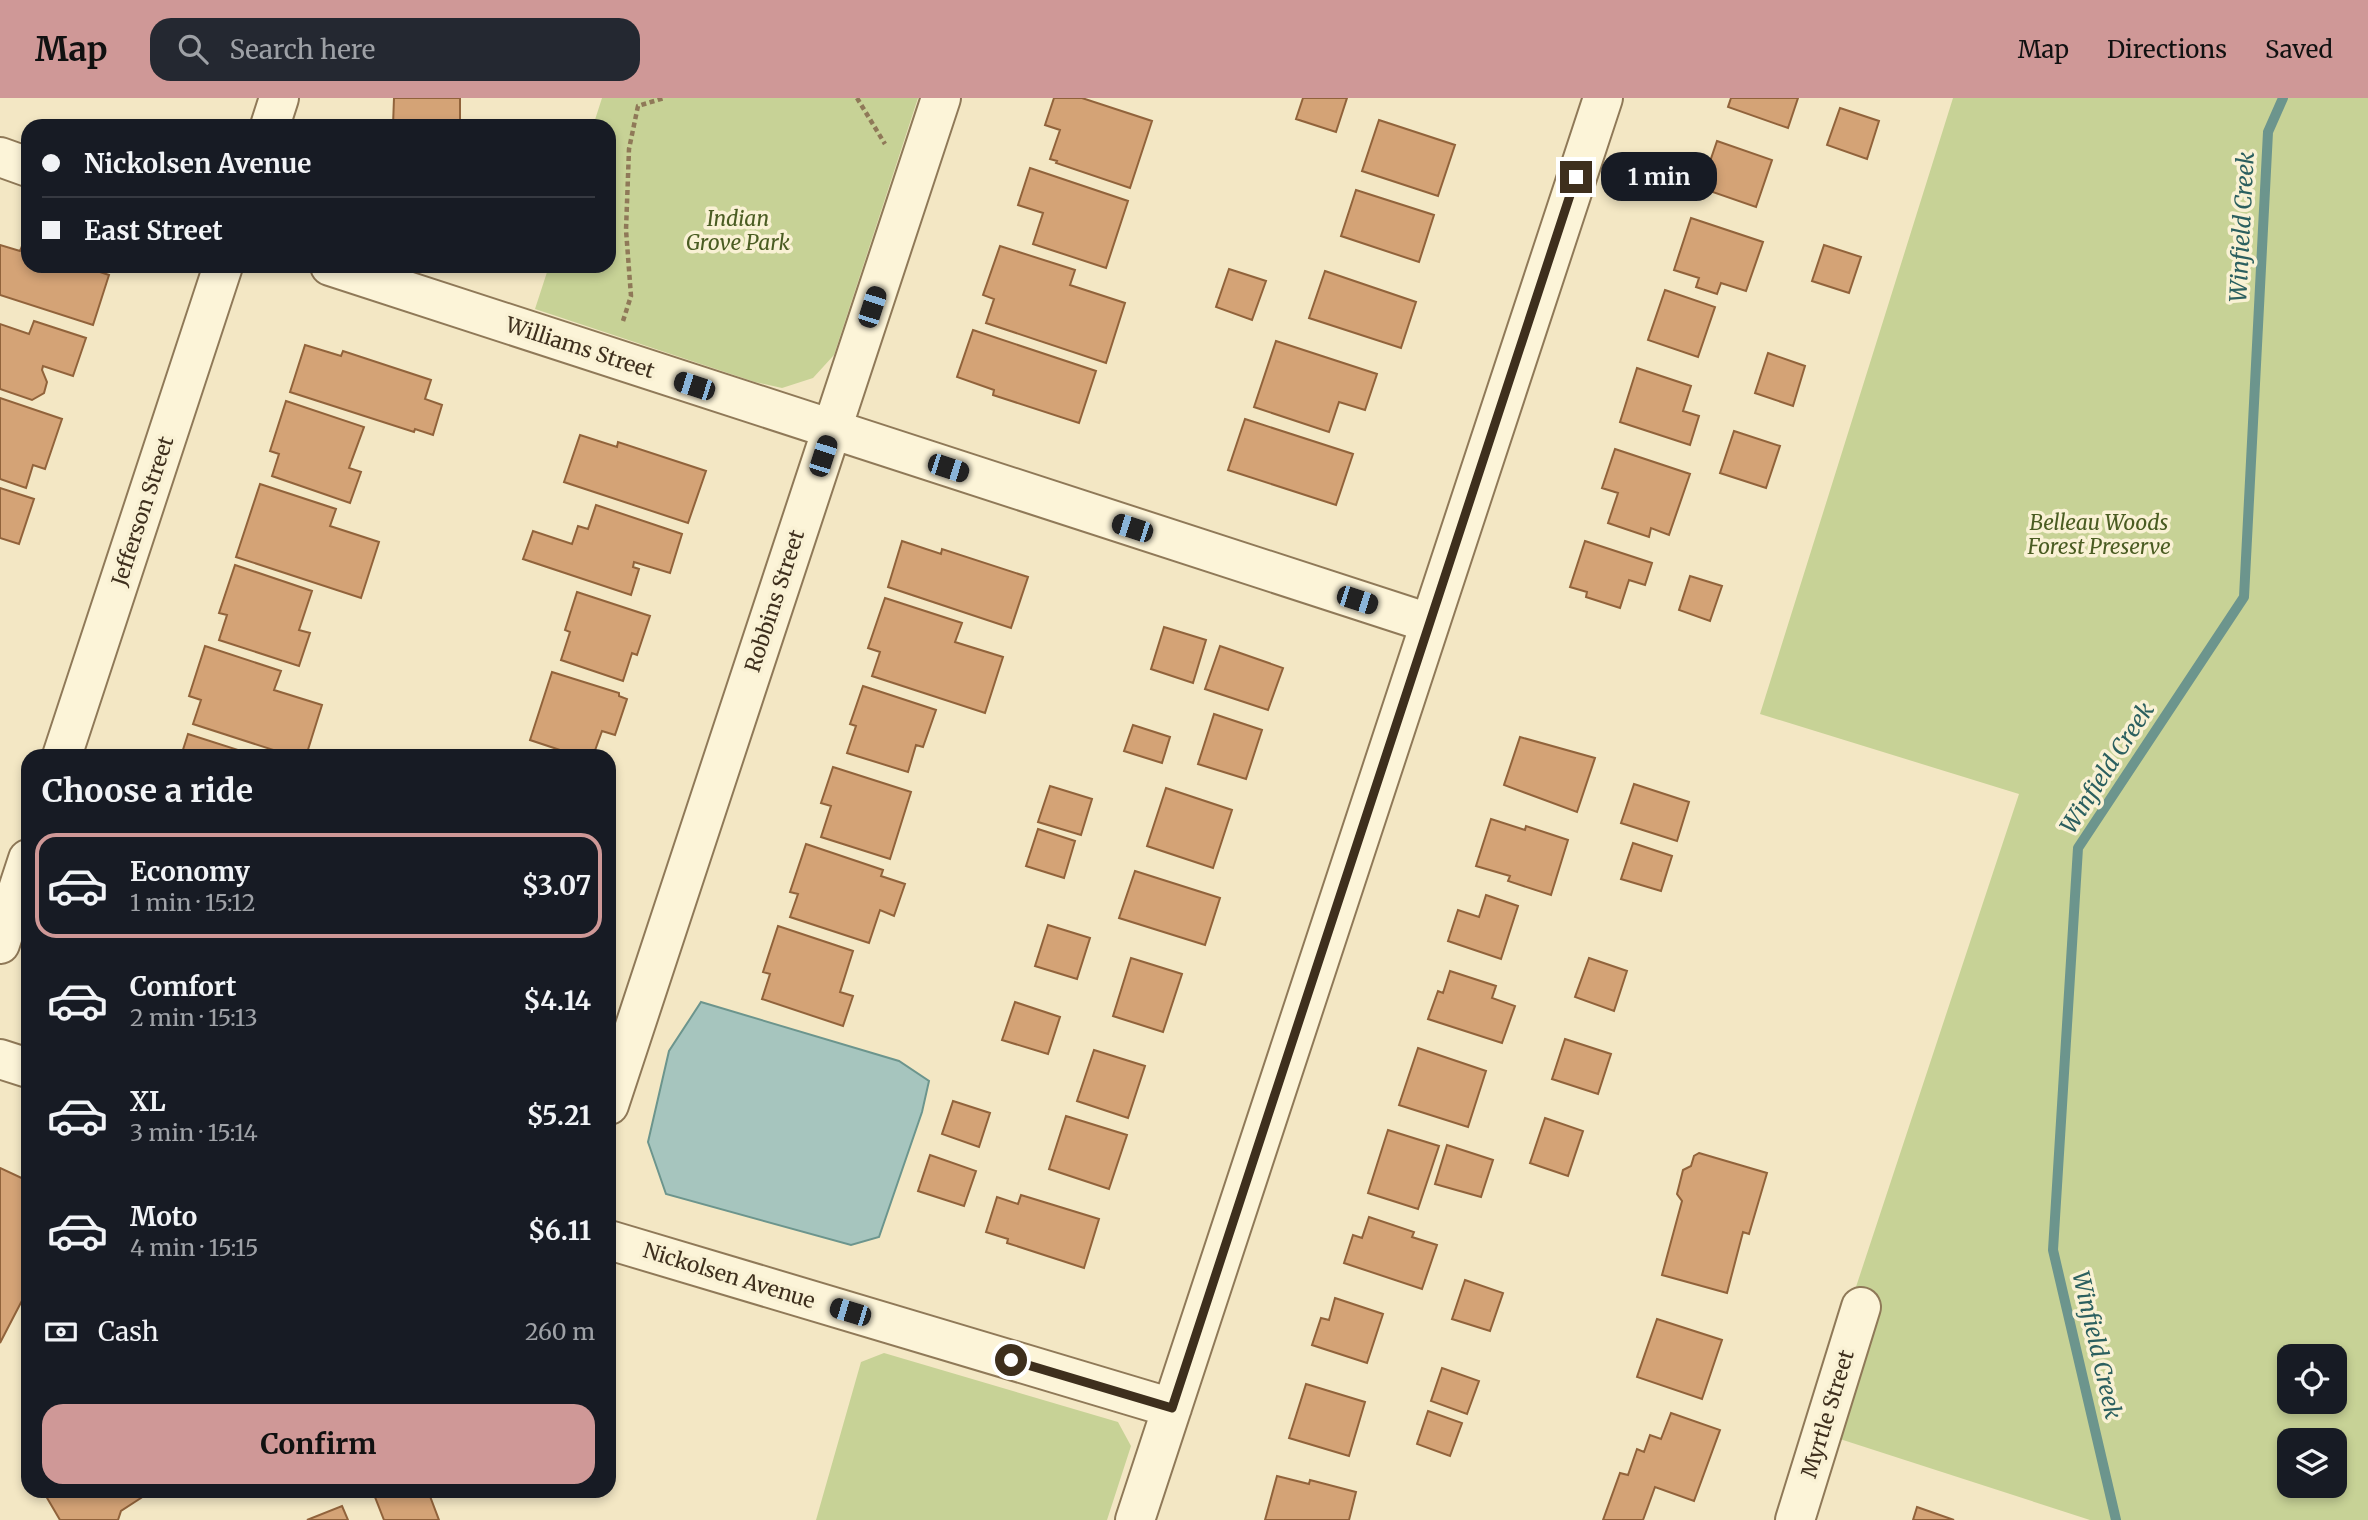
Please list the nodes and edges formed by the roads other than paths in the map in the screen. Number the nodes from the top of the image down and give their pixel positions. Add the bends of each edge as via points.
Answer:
1 (279, 98) edge
2 (941, 98) edge
3 (1602, 98) edge
4 (272, 119) edge
5 (0, 158) edge
6 (21, 165) edge
7 (221, 273) edge
8 (351, 273) edge
9 (831, 430) junction
10 (1429, 623) junction
11 (64, 749) edge
12 (21, 880) edge
13 (0, 944) edge
14 (0, 1059) edge
15 (21, 1066) edge
16 (616, 1084) edge
17 (616, 1242) edge
18 (1861, 1307) dead end
19 (1172, 1408) junction
20 (1135, 1520) edge
21 (1795, 1520) edge

1 - 4 street
2 - 9 street, Robbins Street
3 - 10 street
5 - 6 street
7 - 11 street, Jefferson Street
8 - 9 street, Williams Street
9 - 10 street, Williams Street
9 - 16 street, Robbins Street
10 - 19 street
12 - 13 street
14 - 15 street
17 - 19 street, Nickolsen Avenue
18 - 21 street, Myrtle Street
19 - 20 street

